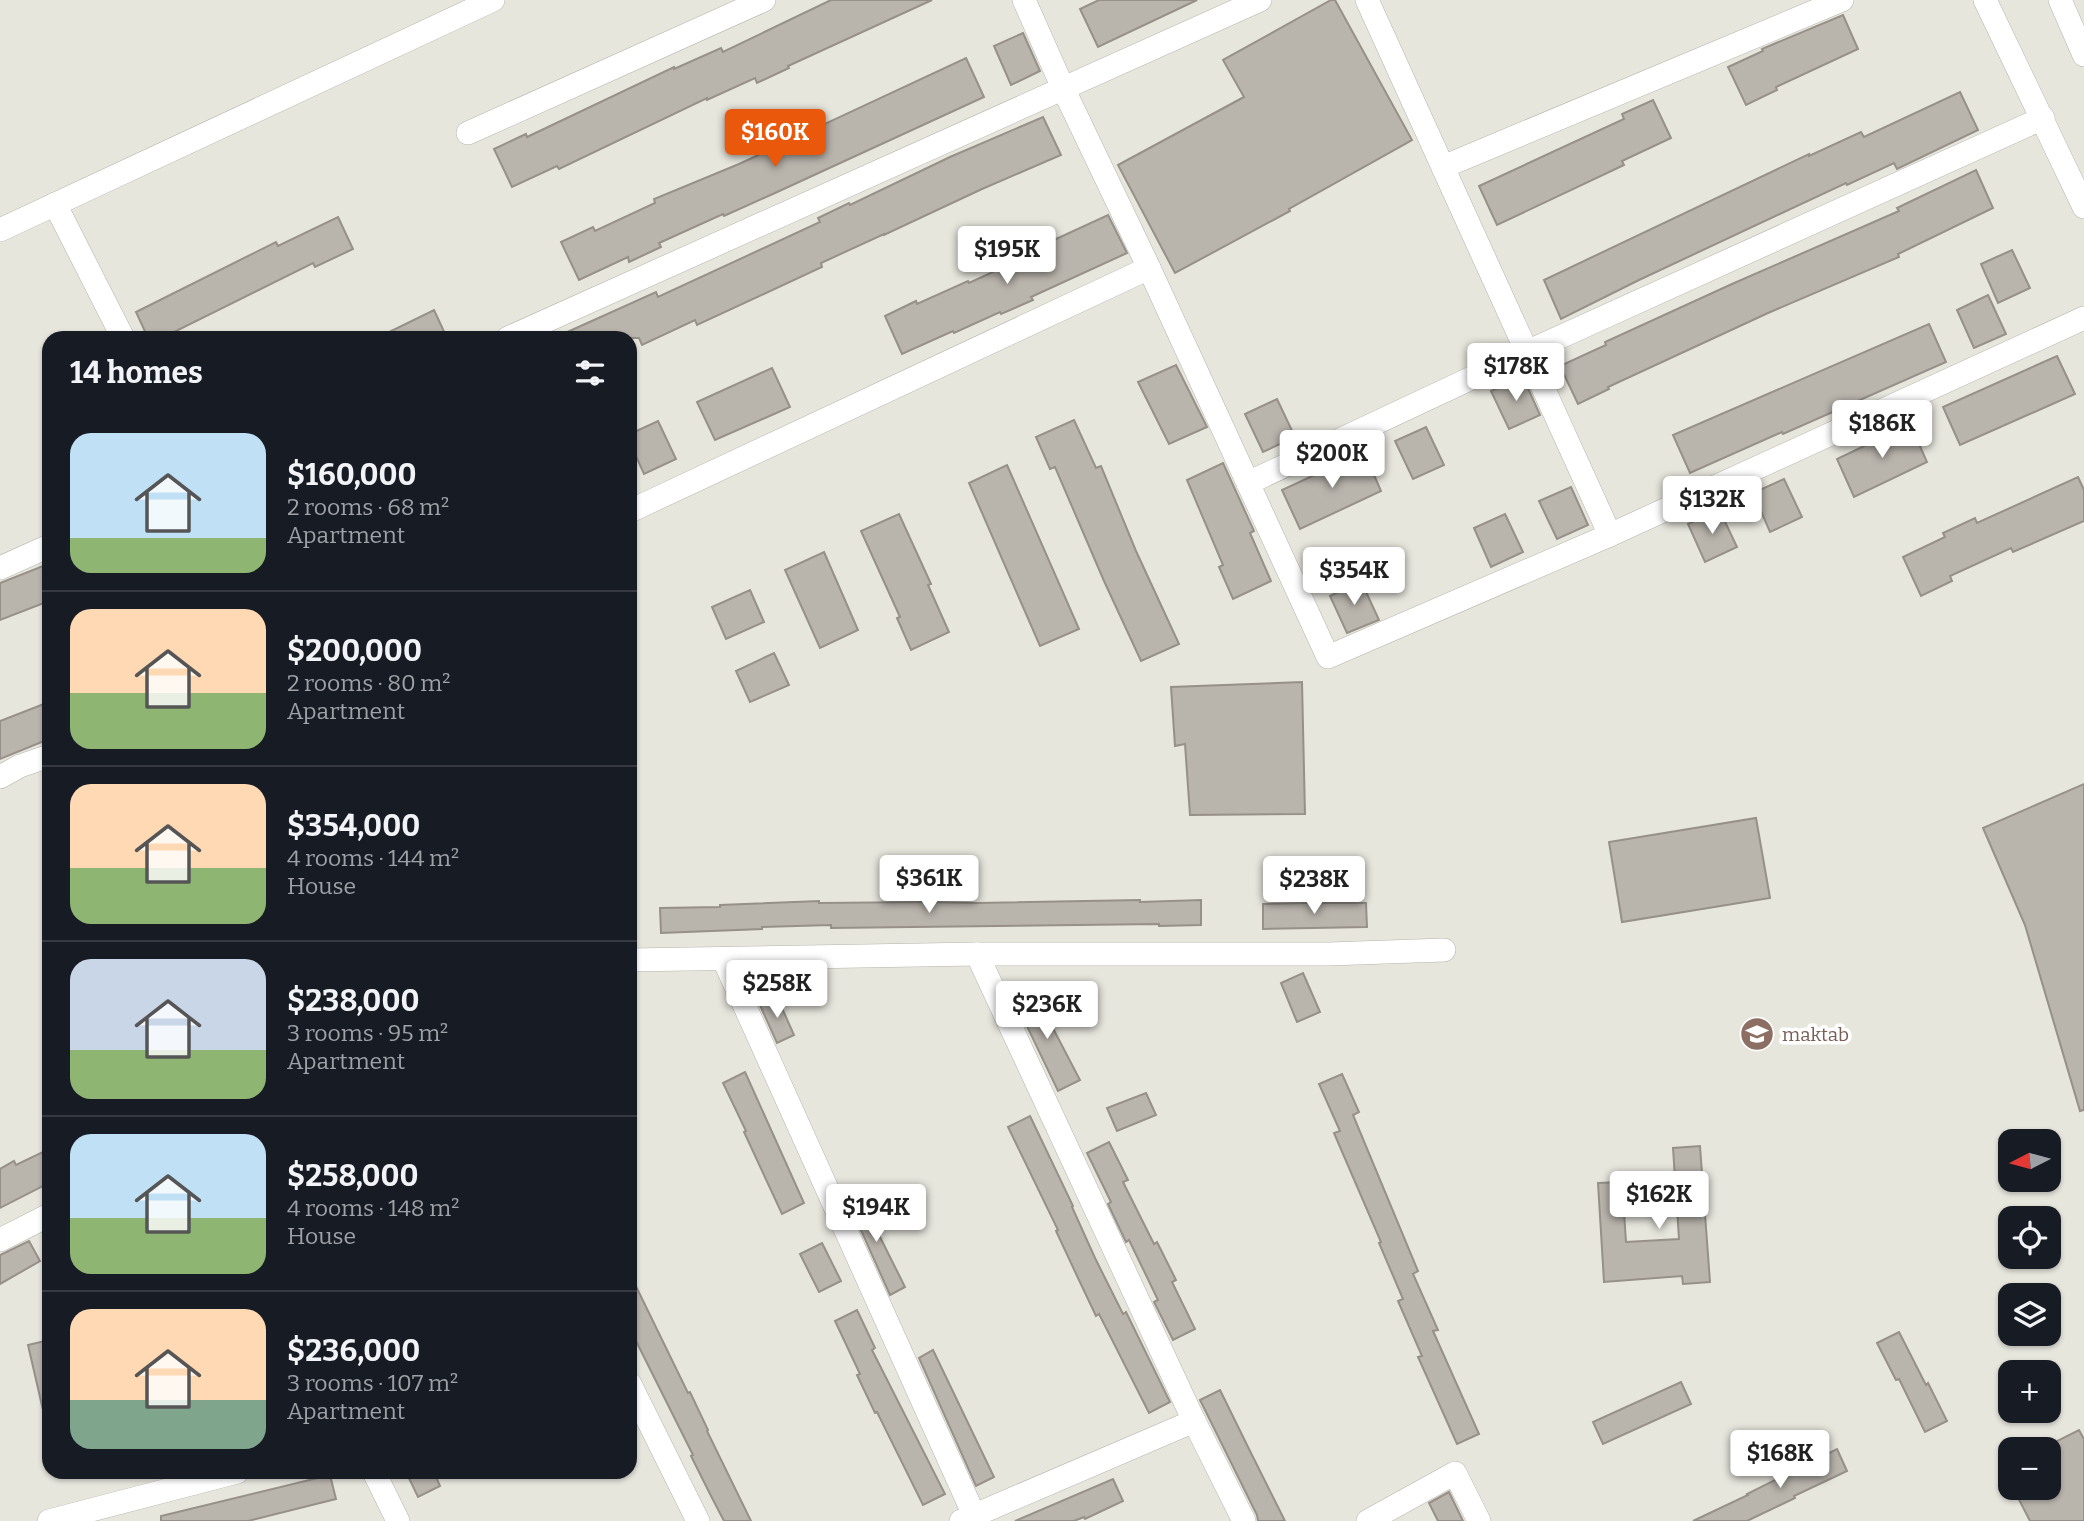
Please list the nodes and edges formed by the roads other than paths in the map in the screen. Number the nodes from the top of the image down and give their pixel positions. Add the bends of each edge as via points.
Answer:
1 (493, 0) edge
2 (764, 0) edge
3 (1024, 0) edge
4 (1260, 0) edge
5 (1367, 0) edge
6 (1842, 0) edge
7 (1985, 0) edge
8 (2060, 0) edge
9 (2084, 55) edge
10 (1063, 88) junction
11 (2043, 118) junction
12 (468, 133) dead end
13 (1443, 167) junction
14 (55, 204) junction
15 (2084, 207) edge
16 (0, 230) edge
17 (1149, 268) junction
18 (2084, 318) edge
19 (119, 331) edge
20 (524, 331) edge
21 (1527, 352) junction
22 (1248, 483) junction
23 (637, 508) edge
24 (1610, 536) junction
25 (42, 549) edge
26 (0, 568) edge
27 (42, 758) edge
28 (0, 777) edge
29 (1444, 950) dead end
30 (977, 954) junction
31 (637, 960) edge
32 (724, 960) junction
33 (42, 1219) edge
34 (0, 1240) edge
35 (637, 1398) edge
36 (1194, 1421) junction
37 (210, 1479) edge
38 (377, 1479) edge
39 (968, 1518) edge
40 (49, 1521) edge
41 (398, 1521) edge
42 (698, 1521) edge
43 (1244, 1521) edge
44 (1368, 1521) edge
45 (1479, 1521) edge

1 - 14 street
2 - 12 street
3 - 10 street
4 - 10 street
5 - 13 street
6 - 13 street
7 - 11 street
8 - 9 street
10 - 17 street
10 - 20 street
11 - 15 street
11 - 21 street
13 - 21 street
14 - 16 street
14 - 19 street
17 - 22 street
17 - 23 street
18 - 24 street
21 - 22 street
21 - 24 street
22 - 24 street via 1328,657
25 - 26 street
27 - 28 street
29 - 30 street
30 - 32 street
30 - 36 street
31 - 32 street
32 - 39 street
33 - 34 street
35 - 42 street
36 - 39 street
36 - 43 street
37 - 40 street
38 - 41 street
44 - 45 street via 1455,1473

